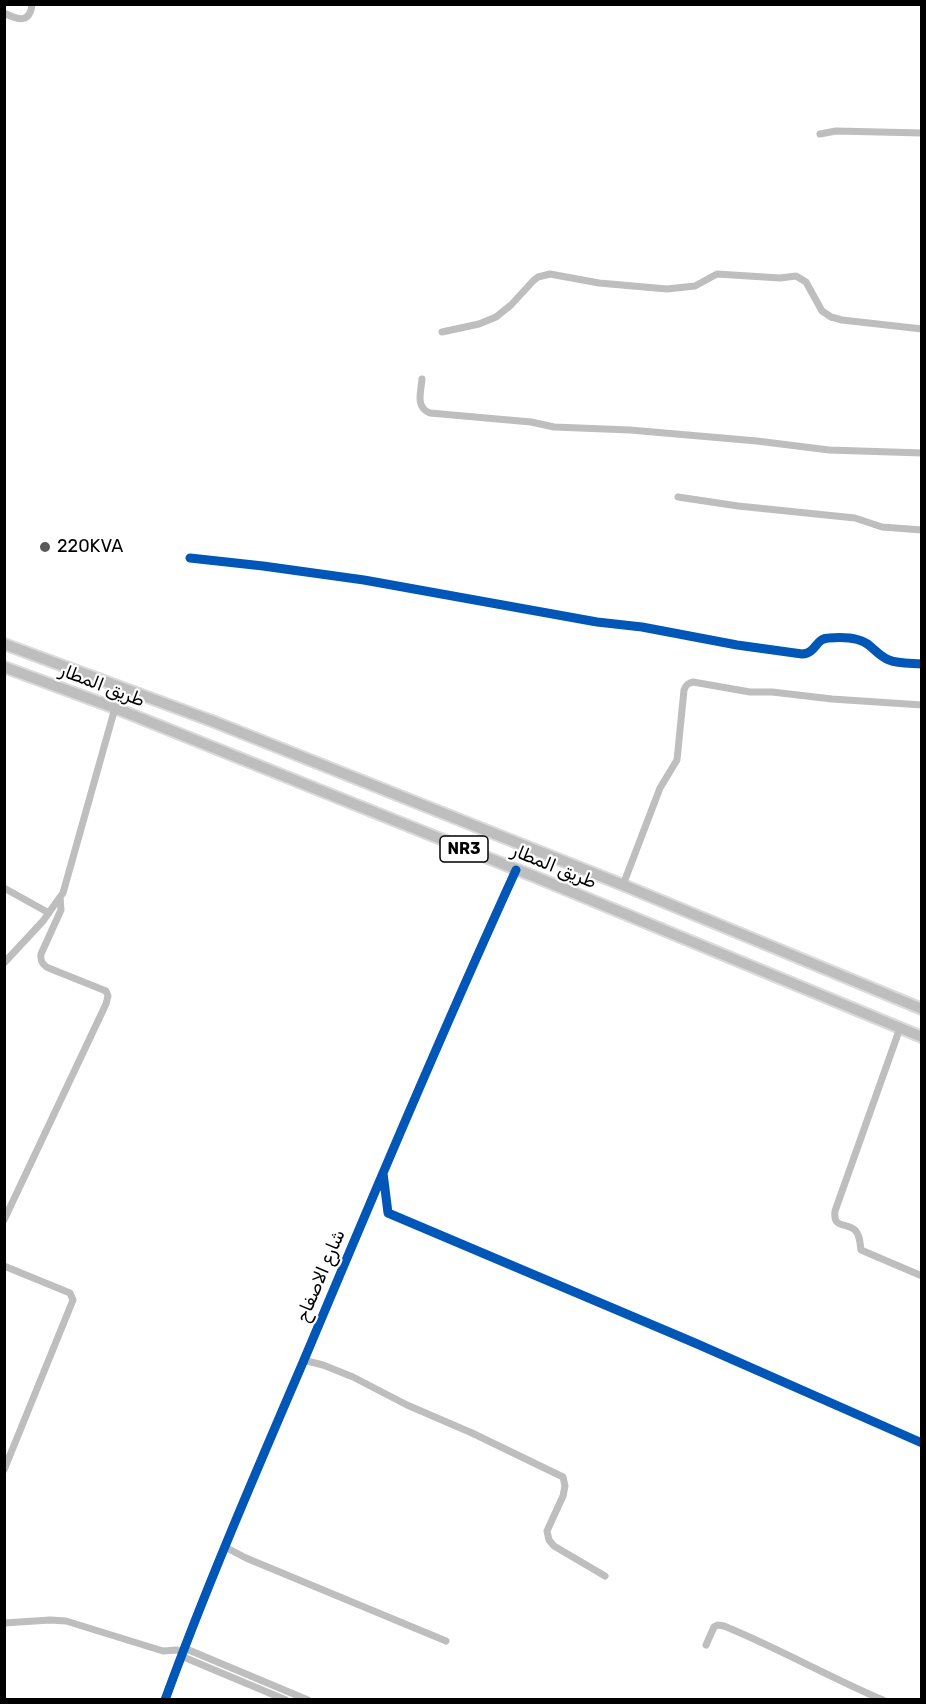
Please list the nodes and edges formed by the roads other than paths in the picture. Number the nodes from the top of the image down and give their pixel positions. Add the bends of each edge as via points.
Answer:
1 (32, 4) edge
2 (4, 13) edge
3 (921, 133) edge
4 (820, 134) dead end
5 (921, 329) edge
6 (442, 332) dead end
7 (422, 379) dead end
8 (921, 453) edge
9 (678, 497) dead end
10 (921, 530) edge
11 (190, 558) dead end
12 (4, 645) edge
13 (921, 664) edge
14 (4, 667) edge
15 (921, 705) edge
16 (115, 708) junction
17 (516, 870) junction
18 (623, 885) junction
19 (4, 888) edge
20 (60, 897) junction
21 (49, 913) junction
22 (4, 963) edge
23 (921, 1009) edge
24 (900, 1028) junction
25 (921, 1037) edge
26 (383, 1173) junction
27 (4, 1220) edge
28 (4, 1266) edge
29 (921, 1276) edge
30 (303, 1360) junction
31 (921, 1443) edge
32 (4, 1470) edge
33 (225, 1547) junction
34 (605, 1576) dead end
35 (4, 1623) edge
36 (446, 1641) dead end
37 (706, 1646) dead end
38 (183, 1652) junction
39 (165, 1700) edge
40 (286, 1700) edge
41 (308, 1700) edge
42 (883, 1700) edge

1 - 2 street via 28,16 22,19
3 - 4 street
5 - 6 street via 831,317 817,305 806,282 796,276 717,274 694,286 666,289 550,274 538,277 496,317
7 - 8 street via 420,403 430,413 531,422 554,428 630,430 829,450
9 - 10 street via 855,518 882,527
11 - 13 street via 364,580 802,654 812,651 826,638 858,640 891,661
12 - 18 highway, طريق المطار / NR3 via 212,720
14 - 16 highway, طريق المطار / NR3
15 - 18 street via 687,684 677,759 660,788
16 - 17 highway, طريق المطار / NR3
16 - 20 street
17 - 24 highway, طريق المطار / NR3
17 - 26 street, شارع الاصفاح
18 - 23 highway, طريق المطار / NR3
19 - 21 street
20 - 21 street
20 - 27 street via 61,910 40,960 44,966 106,991 108,996
21 - 22 street
24 - 25 highway, طريق المطار / NR3
24 - 29 street via 834,1219 855,1230 861,1250
26 - 30 street, شارع الاصفاح
26 - 31 street via 388,1213
28 - 32 street via 70,1293 73,1300
30 - 33 street, شارع الاصفاح
30 - 34 street via 353,1377 563,1478 563,1496 547,1531 549,1540
33 - 36 street
33 - 38 street, شارع الاصفاح
35 - 38 street via 66,1621 163,1651
37 - 42 street via 714,1627 724,1626
38 - 39 street, شارع الاصفاح
38 - 40 street
38 - 41 street

